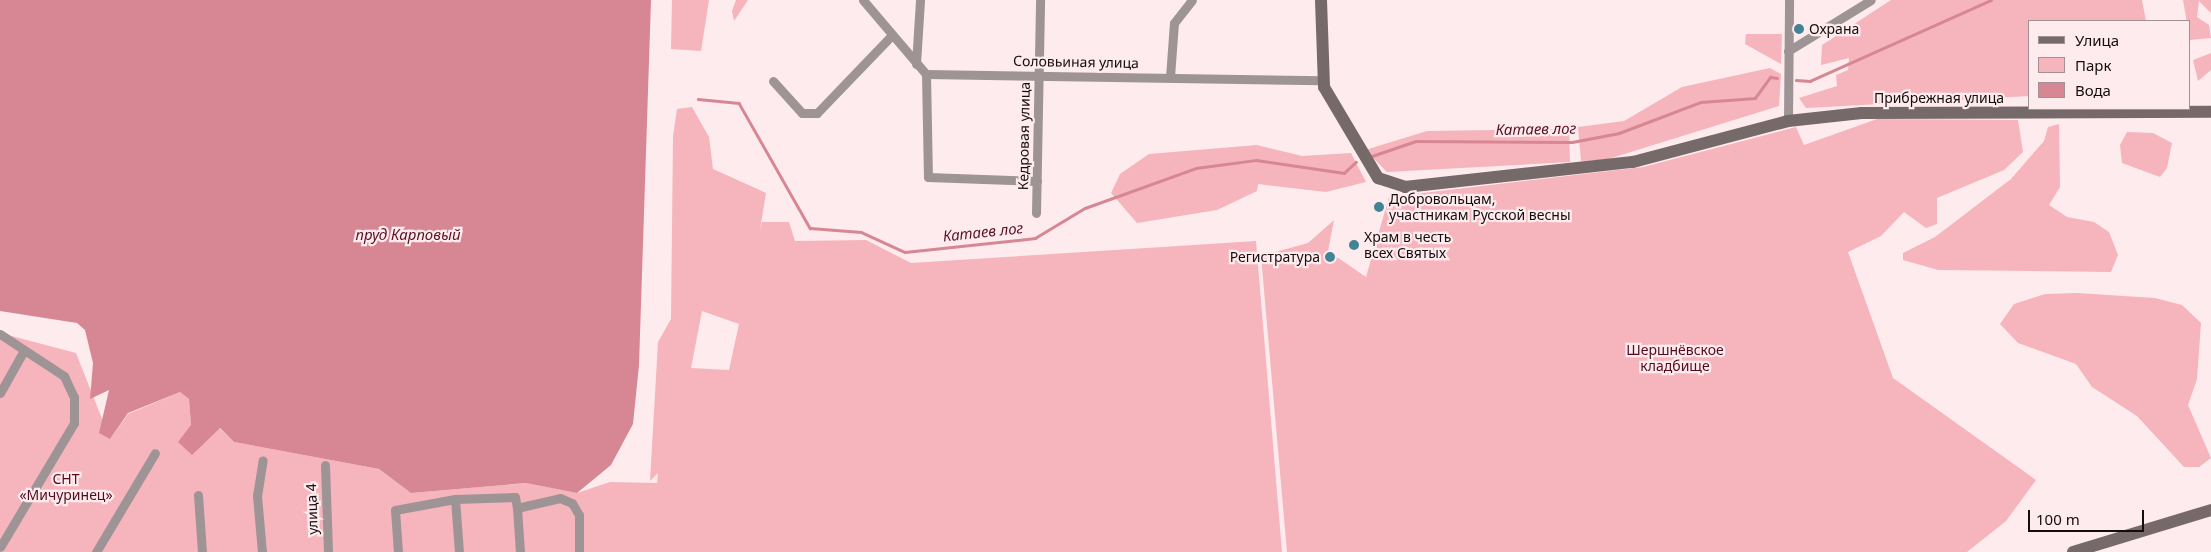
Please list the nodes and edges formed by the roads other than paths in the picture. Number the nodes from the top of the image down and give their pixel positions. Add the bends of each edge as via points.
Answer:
1 (864, 0) edge
2 (920, 0) edge
3 (1040, 0) edge
4 (1192, 0) edge
5 (1321, 0) edge
6 (1789, 0) edge
7 (1870, 0) edge
8 (891, 36) junction
9 (1788, 51) junction
10 (916, 64) junction
11 (926, 74) junction
12 (1038, 74) junction
13 (1170, 77) junction
14 (1322, 80) junction
15 (773, 81) dead end
16 (2211, 112) edge
17 (1788, 121) junction
18 (1037, 181) junction
19 (1036, 213) dead end
20 (0, 334) edge
21 (23, 352) junction
22 (0, 393) edge
23 (155, 453) dead end
24 (263, 460) dead end
25 (325, 465) dead end
26 (198, 495) dead end
27 (455, 499) junction
28 (516, 508) junction
29 (2211, 510) edge
30 (0, 547) edge
31 (96, 552) edge
32 (202, 552) edge
33 (262, 552) edge
34 (328, 552) edge
35 (398, 552) edge
36 (459, 552) edge
37 (520, 552) edge
38 (579, 552) edge
39 (2073, 552) edge

1 - 8 street
2 - 10 street
3 - 12 street, Кедровая улица
4 - 13 street via 1174,23
5 - 14 street
6 - 9 street
7 - 9 street
8 - 10 street
8 - 15 street via 822,109 812,114 802,113
9 - 17 street
10 - 11 street
11 - 12 street, Соловьиная улица
11 - 18 street via 928,177
12 - 13 street, Соловьиная улица
12 - 18 street, Кедровая улица
13 - 14 street, Соловьиная улица
14 - 17 street, Прибрежная улица via 1374,172 1385,183 1405,187 1633,162
16 - 17 street, Прибрежная улица via 1862,113
18 - 19 street, Кедровая улица
20 - 21 street via 18,343
21 - 22 street
21 - 30 street via 64,376 74,397 70,427
23 - 31 street
24 - 33 street via 257,496
25 - 34 street, улица 4
26 - 32 street
27 - 28 street via 514,497
27 - 35 street via 395,510
27 - 36 street
28 - 37 street
28 - 38 street via 560,498 572,503 579,515
29 - 39 street

